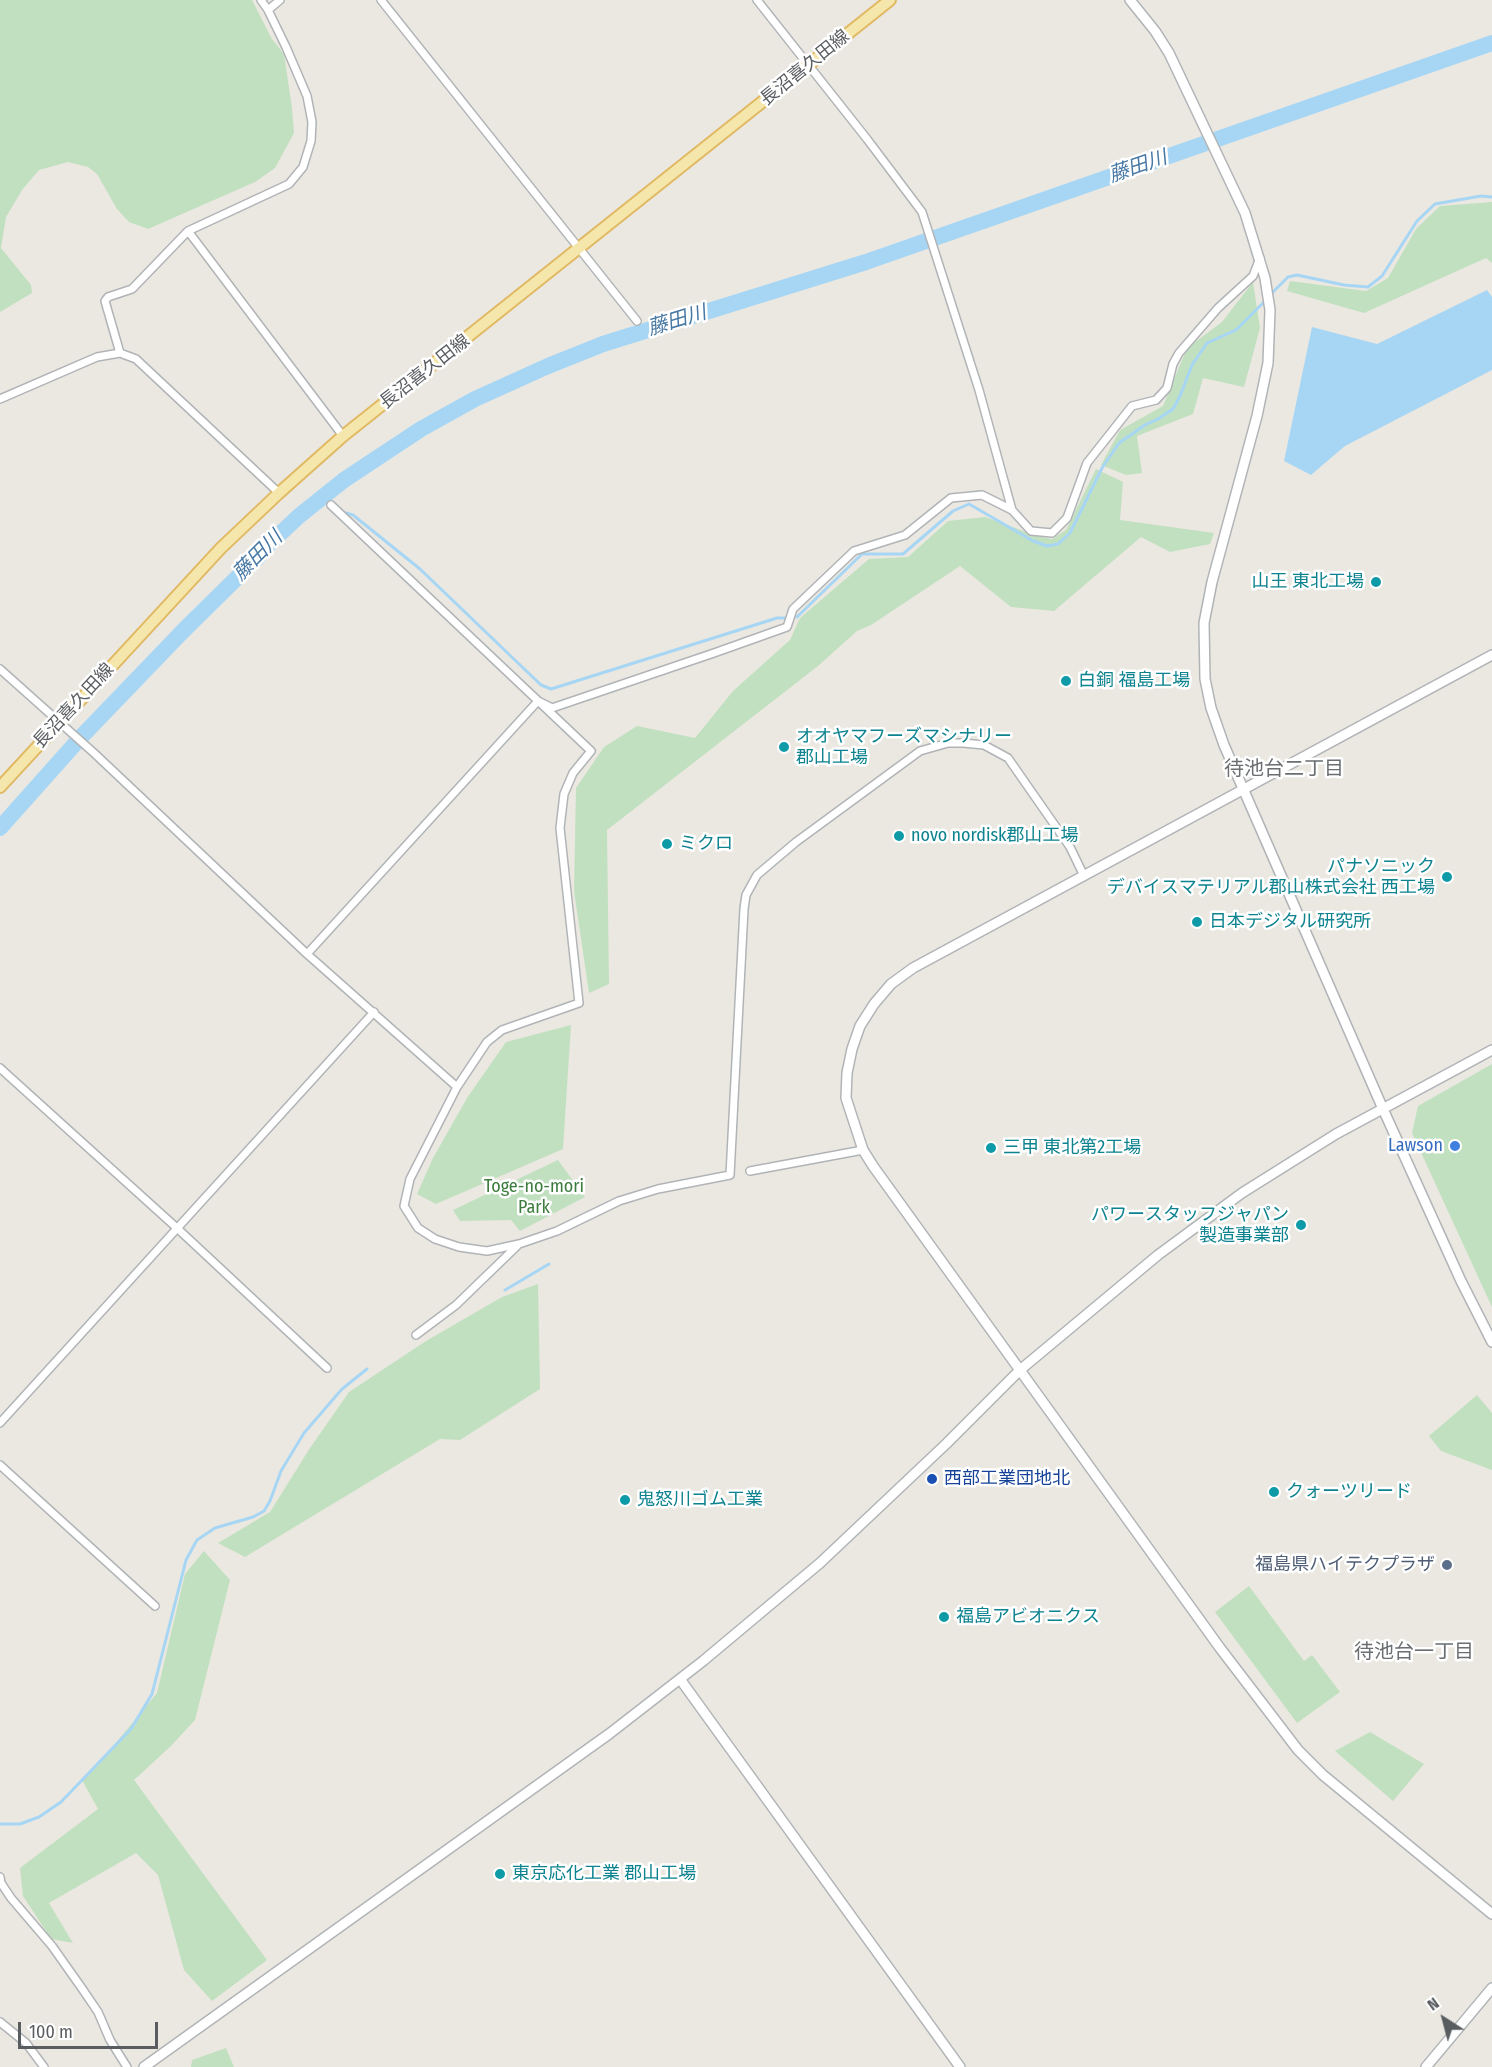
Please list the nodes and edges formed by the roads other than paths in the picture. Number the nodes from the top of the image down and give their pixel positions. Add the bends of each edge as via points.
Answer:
1 (261, 0) edge
2 (280, 0) edge
3 (381, 0) edge
4 (757, 0) edge
5 (890, 0) edge
6 (1130, 0) edge
7 (268, 10) junction
8 (808, 66) junction
9 (188, 231) junction
10 (579, 250) junction
11 (1260, 258) junction
12 (637, 321) dead end
13 (120, 352) junction
14 (0, 399) edge
15 (343, 436) junction
16 (279, 493) junction
17 (331, 505) dead end
18 (1012, 510) junction
19 (1492, 655) edge
20 (0, 669) edge
21 (537, 701) junction
22 (61, 725) junction
23 (0, 786) edge
24 (1244, 789) junction
25 (1084, 876) junction
26 (307, 954) junction
27 (374, 1012) junction
28 (1492, 1050) edge
29 (0, 1068) edge
30 (457, 1087) junction
31 (1383, 1109) junction
32 (863, 1150) junction
33 (750, 1171) dead end
34 (178, 1229) junction
35 (519, 1244) junction
36 (416, 1335) dead end
37 (1492, 1342) edge
38 (327, 1368) dead end
39 (1020, 1370) junction
40 (0, 1423) edge
41 (0, 1465) edge
42 (155, 1606) dead end
43 (680, 1679) junction
44 (0, 1877) edge
45 (1492, 1914) edge
46 (1492, 1988) edge
47 (0, 2022) edge
48 (44, 2067) edge
49 (127, 2067) edge
50 (144, 2067) edge
51 (960, 2067) edge
52 (1426, 2067) edge

1 - 7 street
2 - 7 street
3 - 10 street
4 - 8 street
5 - 8 main road, 長沼喜久田線
6 - 11 street via 1155,31 1197,111 1245,213
7 - 9 street via 307,96 312,122 307,157 289,184
8 - 10 main road, 長沼喜久田線
8 - 18 street via 922,212 979,390
9 - 13 street via 132,289 105,301
9 - 15 street
10 - 12 street
10 - 15 main road, 長沼喜久田線
11 - 18 street via 1253,276 1218,308 1179,353 1167,388 1156,400 1132,405 1087,464 1067,518 1052,533 1031,531
11 - 24 street via 1269,303 1268,363 1204,623 1205,679 1211,708
13 - 14 street via 97,357
13 - 16 street via 136,359
15 - 16 main road, 長沼喜久田線
16 - 22 main road, 長沼喜久田線 via 221,548
17 - 21 street
18 - 21 street via 982,495 951,498 905,535 854,550 793,609 787,627 552,708
19 - 24 street
20 - 22 street
21 - 26 street
21 - 30 street via 591,751 573,773 564,794 560,828 579,1003 502,1030 487,1042
22 - 23 main road, 長沼喜久田線
22 - 26 street
24 - 25 street
24 - 31 street
25 - 32 street via 913,968 891,984 874,1004 860,1026 847,1073 846,1098
25 - 35 street via 1071,847 1008,758 974,744 948,743 920,751 757,875 746,895 730,1175 619,1201
26 - 27 street
27 - 30 street
27 - 34 street
28 - 31 street
29 - 34 street
30 - 35 street via 410,1179 404,1206 418,1228 459,1247 487,1251
31 - 37 street
31 - 39 street via 1242,1193 1158,1255
32 - 33 street
32 - 39 street
34 - 38 street
34 - 40 street
35 - 36 street via 456,1305
39 - 43 street via 820,1563
39 - 45 street via 1298,1750
41 - 42 street
43 - 50 street
43 - 51 street
44 - 49 street via 11,1898 52,1946 98,2012
46 - 52 street
47 - 48 street via 26,2043

